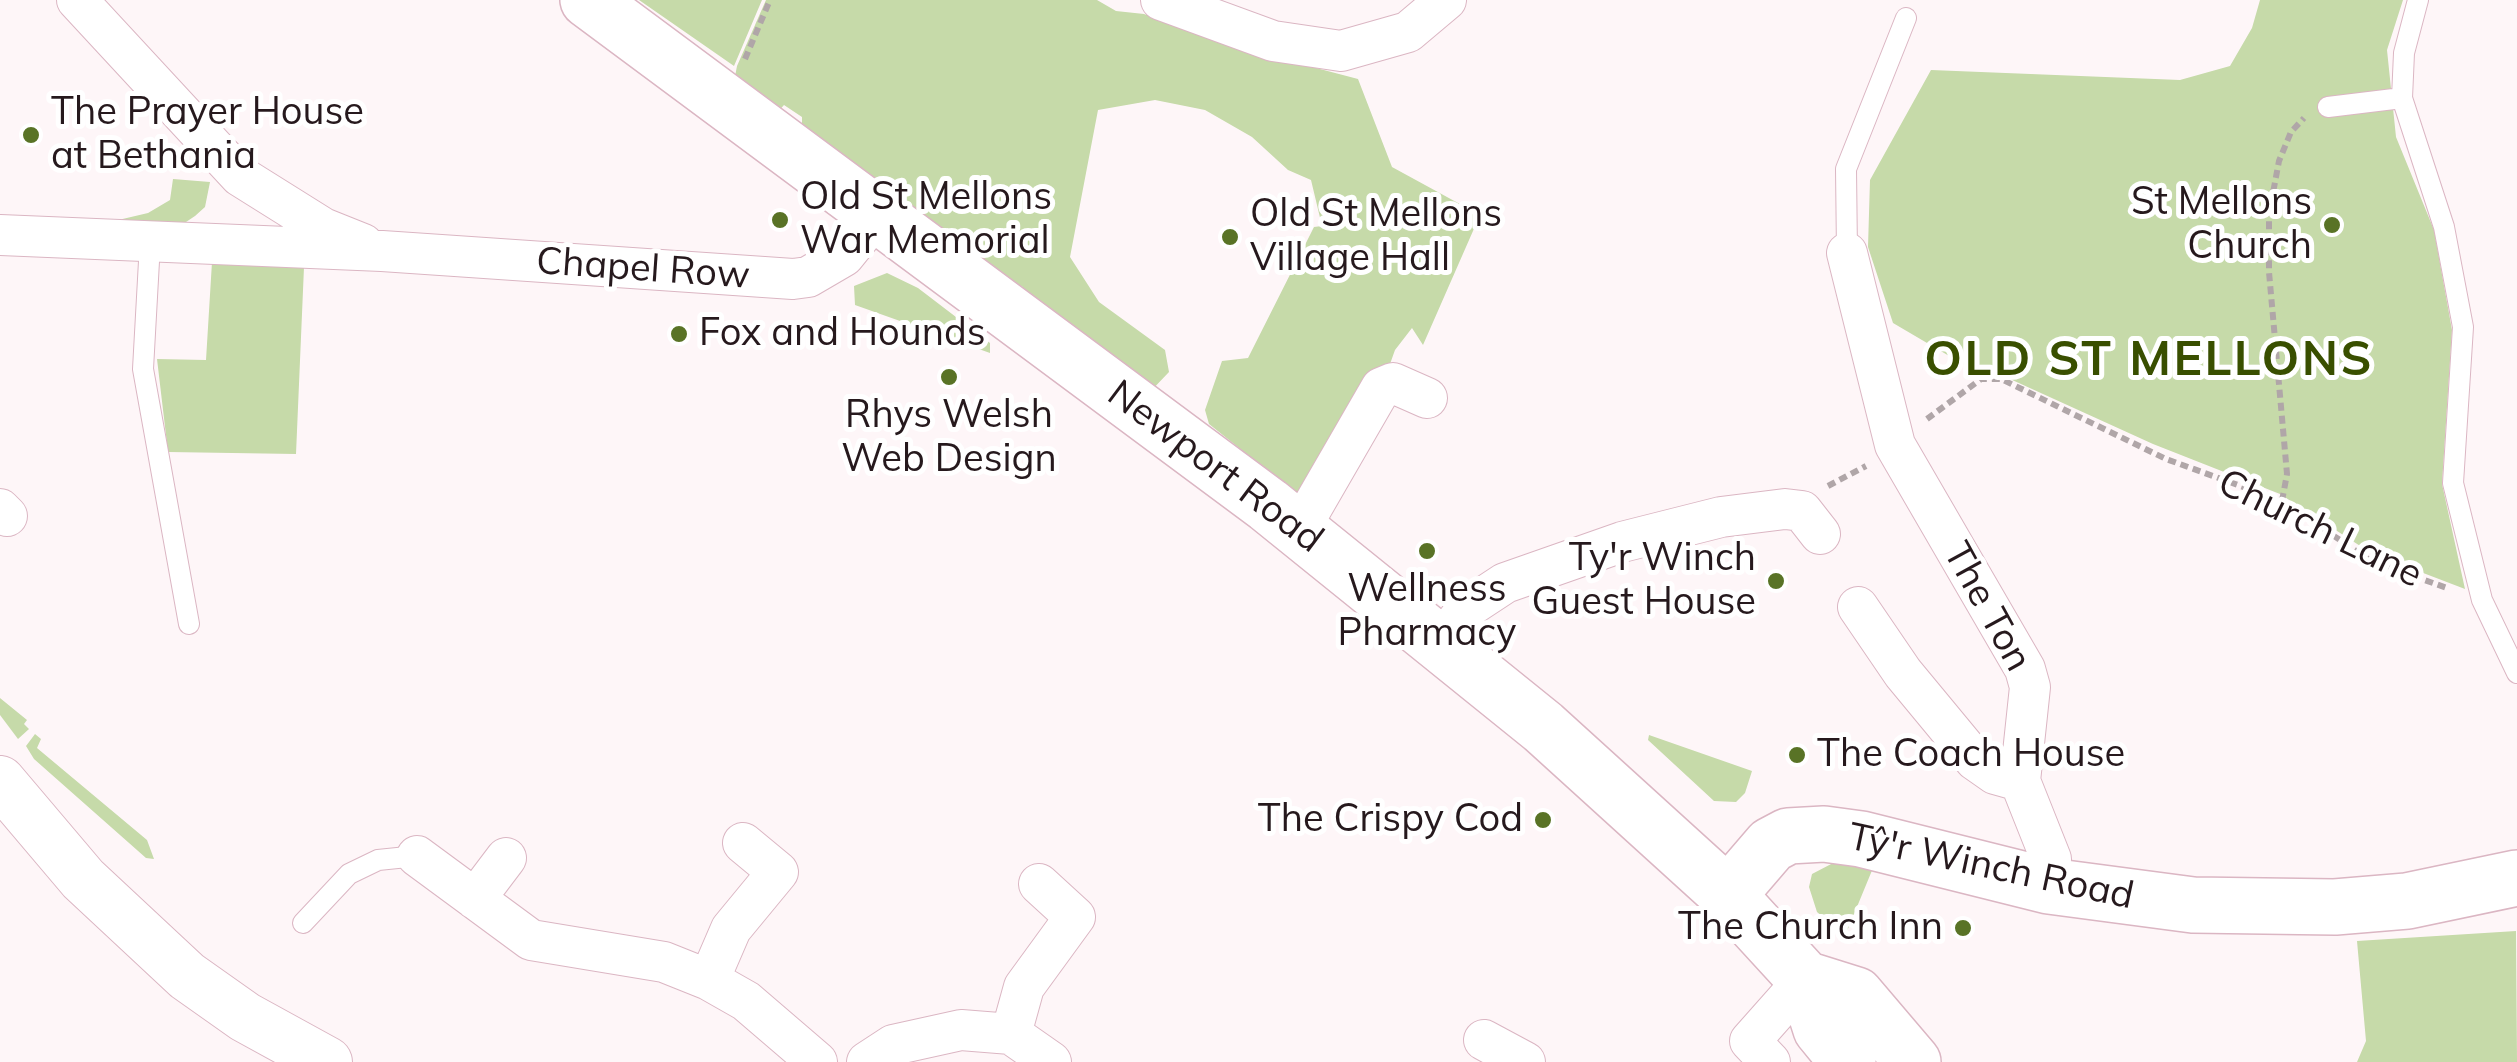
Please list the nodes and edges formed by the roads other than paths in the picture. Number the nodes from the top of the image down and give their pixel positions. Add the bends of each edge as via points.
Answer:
1 (77, 0) edge
2 (588, 0) edge
3 (1162, 0) edge
4 (1446, 0) edge
5 (2418, 0) edge
6 (1906, 18) dead end
7 (2402, 98) junction
8 (2328, 107) road end
9 (240, 176) junction
10 (878, 214) junction
11 (0, 235) edge
12 (150, 243) junction
13 (212, 246) junction
14 (382, 251) junction
15 (1847, 253) joint
16 (1427, 398) dead end
17 (1811, 522) road end
18 (1300, 530) junction
19 (1858, 607) dead end
20 (189, 624) dead end
21 (1440, 643) junction
22 (2517, 673) edge
23 (0, 781) edge
24 (2020, 782) junction
25 (743, 842) dead end
26 (417, 856) joint
27 (506, 858) dead end
28 (2517, 878) edge
29 (1039, 884) dead end
30 (2050, 886) junction
31 (1728, 895) junction
32 (475, 899) junction
33 (303, 923) dead end
34 (1805, 978) junction
35 (709, 980) junction
36 (1011, 1034) junction
37 (1484, 1040) dead end
38 (1750, 1055) edge
39 (328, 1062) edge
40 (817, 1062) edge
41 (867, 1062) edge
42 (1051, 1062) edge
43 (1525, 1062) edge
44 (1848, 1062) edge
45 (1914, 1062) edge

1 - 9 street
2 - 10 main road, Newport Road
3 - 4 street via 1273,40 1341,51 1408,32
5 - 7 lane, Church Lane via 2401,71
6 - 15 lane via 1846,169
7 - 8 lane
7 - 22 lane, Church Lane via 2444,227 2463,328 2453,483 2482,600
9 - 13 street via 237,203
9 - 14 street via 323,228
10 - 14 street, Chapel Row via 844,256 793,280
10 - 18 main road, Newport Road
11 - 12 street
12 - 13 street
12 - 20 lane via 143,369
13 - 14 street
15 - 24 street, The Ton via 1895,445 2025,669 2030,687
16 - 18 street via 1393,383 1382,388
17 - 21 street via 1762,510 1554,563 1482,596
18 - 21 main road, Newport Road
19 - 24 street via 1975,760
21 - 31 main road, Newport Road via 1581,759
23 - 39 street via 84,879 187,976
24 - 30 street, The Ton via 2052,858
25 - 35 street via 778,872 731,930
26 - 32 street
26 - 33 lane via 378,860 348,874
27 - 32 street
28 - 30 main road, Tŷ'r Winch Road via 2407,900 2284,908 2192,905
29 - 36 street via 1075,917 1024,988
30 - 31 main road, Tŷ'r Winch Road via 1861,839 1801,834 1759,854
31 - 34 main road, Newport Road
32 - 35 street via 531,940 664,962
34 - 38 street
34 - 44 main road, Newport Road via 1821,1029
34 - 45 main road, Newport Road via 1856,996
35 - 40 street via 746,1001
36 - 41 street via 960,1030 893,1045
36 - 42 street
37 - 43 street

